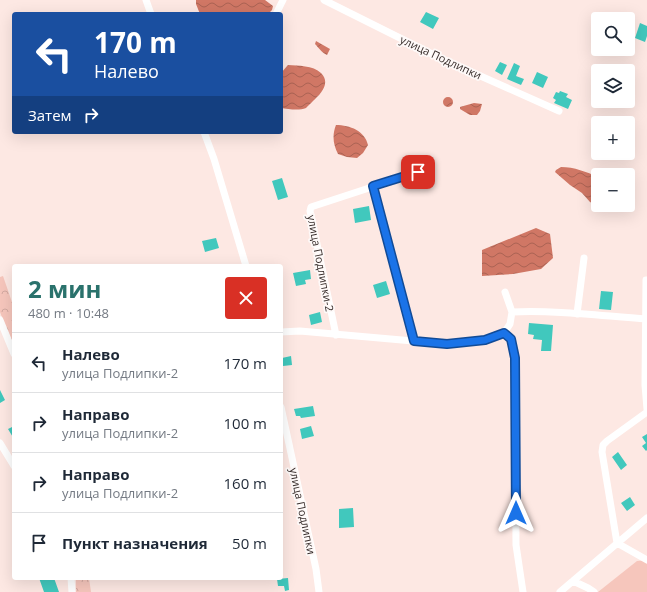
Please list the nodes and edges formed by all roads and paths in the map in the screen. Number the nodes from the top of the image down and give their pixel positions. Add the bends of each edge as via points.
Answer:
1 (146, 0) edge
2 (283, 0) edge
3 (324, 0) edge
4 (150, 12) edge
5 (277, 12) edge
6 (559, 111) dead end
7 (205, 134) edge
8 (418, 172) dead end
9 (373, 186) junction
10 (584, 258) dead end
11 (245, 264) edge
12 (646, 280) edge
13 (505, 292) dead end
14 (512, 312) junction
15 (577, 314) junction
16 (646, 319) edge
17 (0, 320) edge
18 (283, 332) edge
19 (504, 333) junction
20 (336, 335) junction
21 (414, 341) junction
22 (12, 349) edge
23 (647, 409) edge
24 (647, 412) edge
25 (283, 416) edge
26 (0, 443) edge
27 (12, 463) edge
28 (647, 518) edge
29 (617, 543) junction
30 (647, 560) edge
31 (71, 580) edge
32 (573, 581) junction
33 (72, 592) edge
34 (319, 592) edge
35 (523, 592) edge
36 (560, 592) edge
37 (594, 592) edge

1 - 4 street
2 - 5 street
3 - 6 street, улица Подлипки via 440,58
7 - 11 street
8 - 9 street, улица Подлипки-2
9 - 20 street, улица Подлипки-2 via 311,207 310,211
9 - 21 street
10 - 15 street
12 - 16 street
13 - 14 street
14 - 15 street
14 - 19 street via 510,324
15 - 16 street
16 - 23 street
17 - 22 street
18 - 20 street
19 - 21 street via 485,340 447,344
19 - 35 street via 511,339 515,358 516,544
20 - 21 street
24 - 29 street via 603,445
25 - 34 street, улица Подлипки
26 - 27 street
28 - 29 street
29 - 30 street
29 - 32 street
31 - 33 street
32 - 36 street
32 - 37 street

